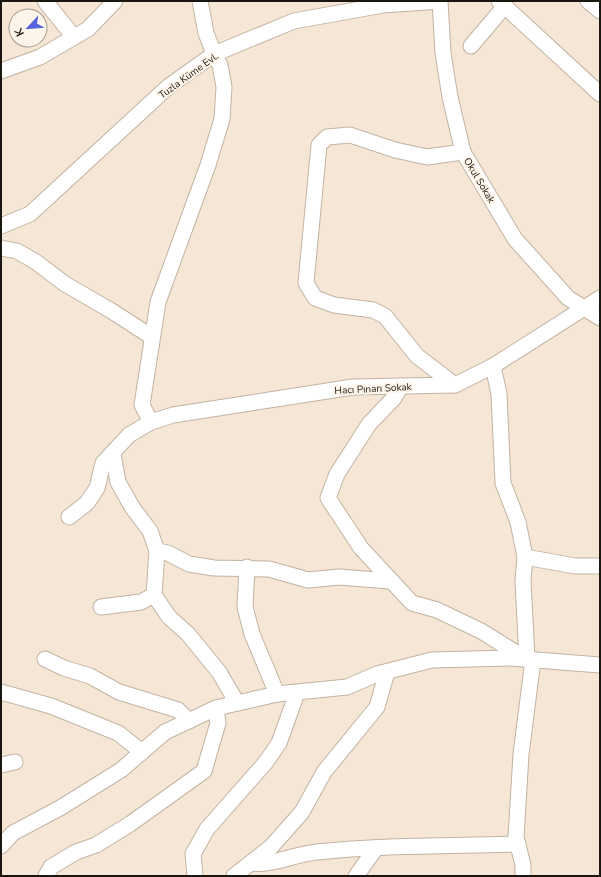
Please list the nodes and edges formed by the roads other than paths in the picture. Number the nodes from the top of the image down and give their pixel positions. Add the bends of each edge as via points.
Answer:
1 (45, 1) edge
2 (115, 1) edge
3 (200, 1) edge
4 (440, 1) edge
5 (588, 1) edge
6 (502, 4) edge
7 (600, 11) edge
8 (74, 37) junction
9 (471, 46) dead end
10 (214, 54) junction
11 (1, 71) edge
12 (600, 94) edge
13 (463, 152) junction
14 (1, 226) edge
15 (1, 248) edge
16 (600, 298) edge
17 (584, 309) junction
18 (600, 318) edge
19 (152, 337) junction
20 (493, 366) junction
21 (455, 385) junction
22 (401, 386) junction
23 (151, 422) junction
24 (113, 454) junction
25 (69, 517) dead end
26 (157, 551) junction
27 (525, 557) junction
28 (600, 566) edge
29 (247, 567) junction
30 (390, 581) junction
31 (154, 595) junction
32 (101, 607) dead end
33 (45, 659) dead end
34 (530, 659) junction
35 (600, 665) edge
36 (387, 672) junction
37 (1, 692) edge
38 (297, 693) junction
39 (277, 694) junction
40 (237, 703) junction
41 (216, 708) junction
42 (189, 721) junction
43 (142, 752) junction
44 (518, 844) junction
45 (1, 846) edge
46 (376, 848) junction
47 (251, 863) junction
48 (46, 876) edge
49 (195, 876) edge
50 (234, 876) edge
51 (356, 876) edge
52 (523, 876) edge

1 - 8 street
2 - 8 street via 88,29
3 - 10 street via 206,32
4 - 10 street, Tuzla Küme Evl. via 383,5 294,21
4 - 13 street, Okul Sokak via 443,53
5 - 7 street
6 - 9 street
6 - 12 street
8 - 11 street via 40,57
10 - 14 street, Tuzla Küme Evl. via 169,86 30,214
10 - 19 street via 220,65 224,86 222,120 158,302
13 - 17 street, Okul Sokak via 515,239 568,298
13 - 21 street via 427,157 395,150 350,135 328,137 319,145 306,283 315,298 334,305 373,310 385,316 418,356
15 - 19 street via 17,251 36,262 65,284
16 - 17 street, Hacı Pınarı Sokak
17 - 18 street, Okul Sokak
17 - 20 street, Hacı Pınarı Sokak
19 - 23 street via 142,405
20 - 21 street, Hacı Pınarı Sokak
20 - 27 street via 499,394 503,483 518,522
21 - 22 street, Hacı Pınarı Sokak
22 - 23 street, Hacı Pınarı Sokak via 354,388 287,397 173,415
22 - 30 street via 394,398 369,424 337,474 328,498 361,548
23 - 24 street, Hacı Pınarı Sokak via 129,435
24 - 25 street, Hacı Pınarı Sokak via 104,463 97,488 87,503
24 - 26 street via 118,482 150,531
26 - 29 street via 168,552 189,564 214,568
26 - 31 street
27 - 28 street via 575,566
27 - 34 street via 523,581
29 - 30 street via 269,569 308,580 340,577
29 - 39 street via 245,607 252,634
30 - 34 street via 412,602 437,610 481,631
31 - 32 street via 141,602
31 - 40 street via 169,617 188,634 219,672
33 - 42 street via 90,676 118,692 178,710
34 - 35 street
34 - 36 street via 432,660
34 - 44 street via 521,754 516,837
36 - 38 street via 347,687
36 - 47 street via 378,706 324,772 302,812 271,847
37 - 43 street via 51,706 118,733
38 - 39 street
38 - 49 street via 280,743 207,829 193,854
39 - 40 street
40 - 41 street
41 - 42 street
41 - 48 street via 218,724 204,771 130,824 96,845 76,852 51,867
42 - 43 street via 165,732
43 - 45 street via 121,770 60,808 13,833
44 - 46 street
44 - 52 street
46 - 47 street via 315,852 264,865
46 - 51 street
47 - 50 street

